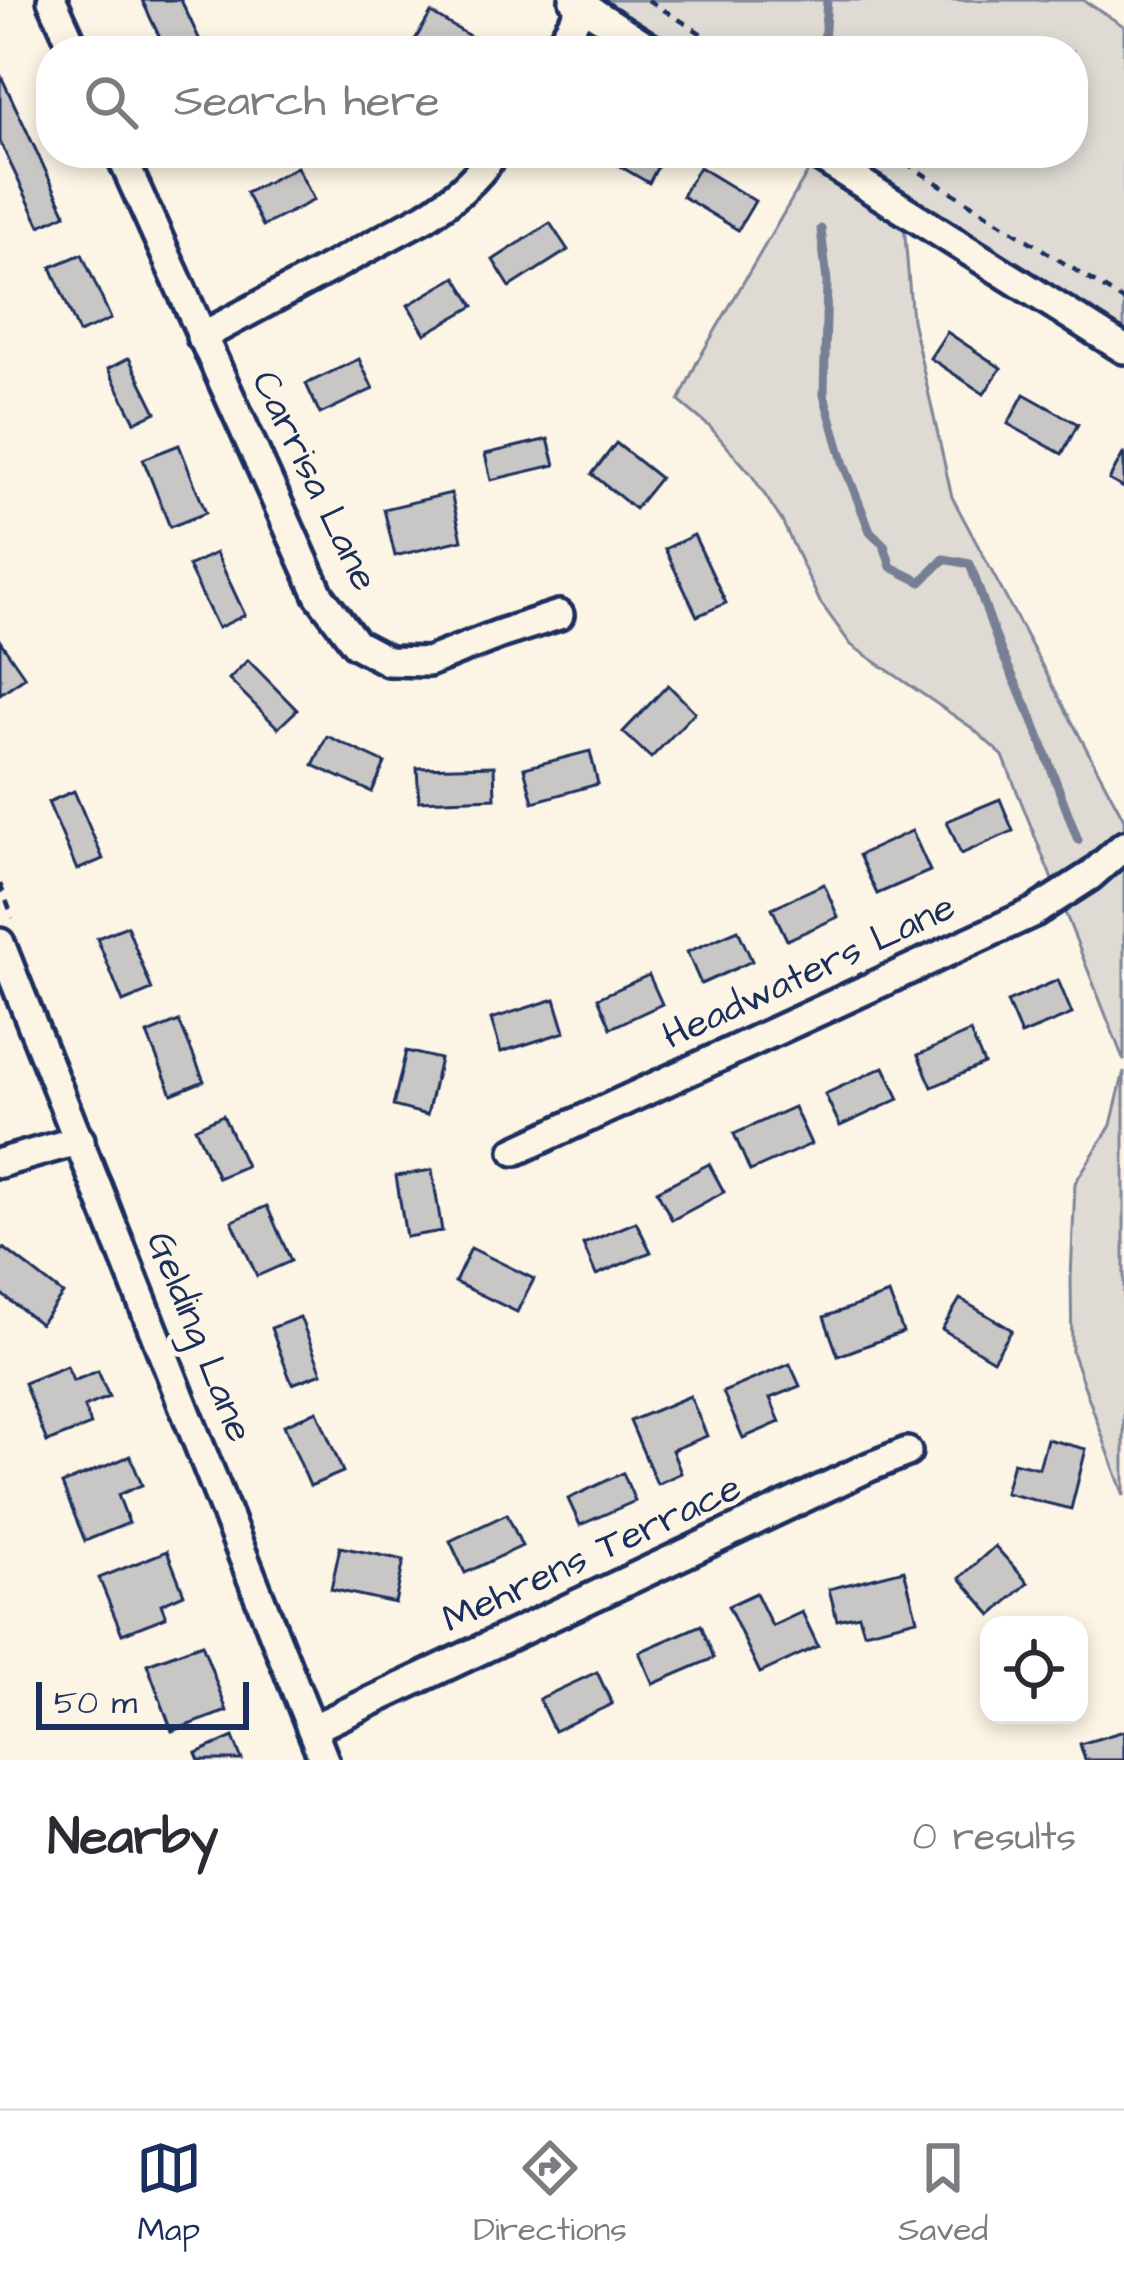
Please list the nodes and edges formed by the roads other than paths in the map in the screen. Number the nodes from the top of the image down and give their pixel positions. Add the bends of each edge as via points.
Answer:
1 (52, 0) edge
2 (579, 3) edge
3 (68, 36) edge
4 (563, 36) edge
5 (631, 36) edge
6 (127, 168) edge
7 (484, 168) edge
8 (838, 168) edge
9 (202, 337) junction
10 (1124, 350) edge
11 (559, 615) dead end
12 (1124, 846) edge
13 (0, 943) edge
14 (80, 1140) junction
15 (515, 1151) dead end
16 (0, 1163) edge
17 (907, 1452) dead end
18 (312, 1730) junction
19 (324, 1760) edge

1 - 3 street
2 - 4 street
2 - 5 street
6 - 9 street, Carrisa Lane
7 - 9 street via 425,217
8 - 10 street
9 - 11 street, Carrisa Lane via 319,596 356,644 388,661 428,662
12 - 15 street, Headwaters Lane via 1034,912
13 - 14 street, Gelding Lane
14 - 16 street
14 - 18 street, Gelding Lane
17 - 18 street, Mehrens Terrace
18 - 19 street, Gelding Lane

